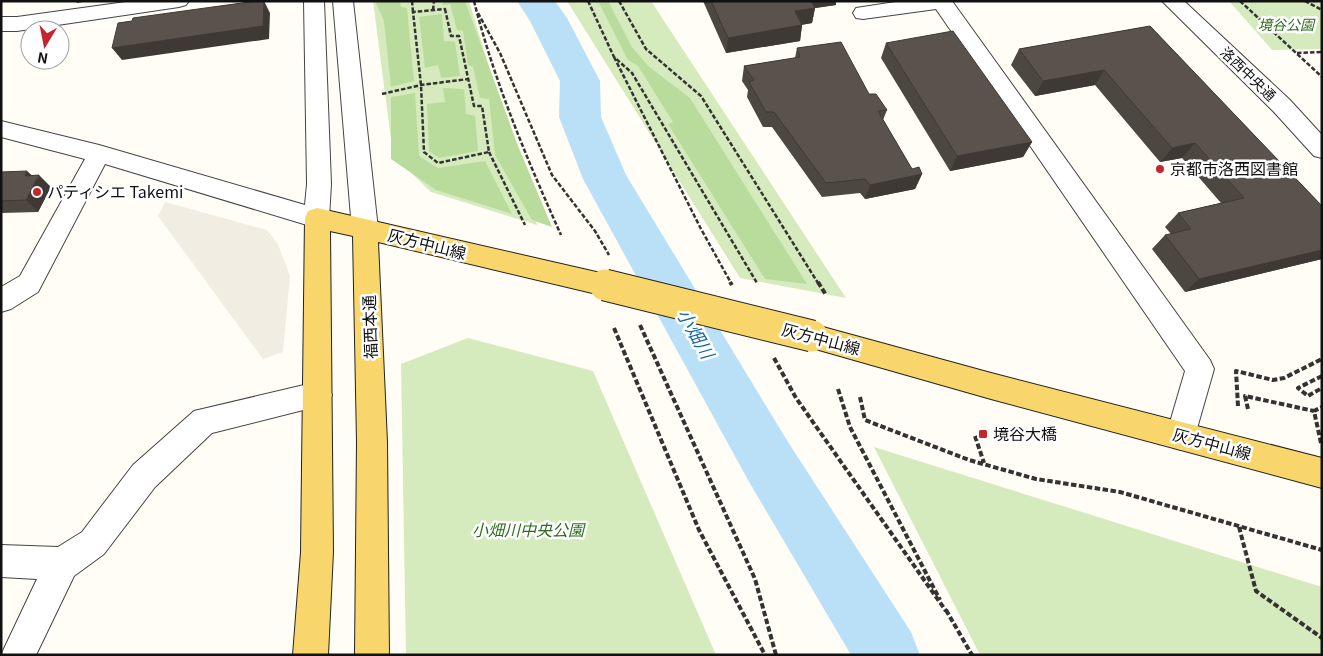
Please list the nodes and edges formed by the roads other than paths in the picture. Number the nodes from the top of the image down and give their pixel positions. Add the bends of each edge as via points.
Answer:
1 (51, 1) edge
2 (179, 1) edge
3 (314, 1) edge
4 (343, 1) edge
5 (1172, 1) edge
6 (941, 2) edge
7 (900, 4) edge
8 (862, 13) dead end
9 (45, 20) joint
10 (1, 24) edge
11 (20, 24) edge
12 (1, 129) edge
13 (1322, 150) edge
14 (99, 154) junction
15 (316, 218) junction
16 (365, 229) junction
17 (1, 301) edge
18 (317, 395) junction
19 (1181, 436) junction
20 (1322, 473) edge
21 (1, 561) edge
22 (62, 564) junction
23 (18, 655) edge
24 (310, 655) edge
25 (372, 655) edge

1 - 9 street
2 - 9 street
3 - 15 street via 319,184
4 - 16 street, 福西本通
5 - 13 street, 洛西中央通 via 1282,106
6 - 7 street
6 - 19 street via 1200,369
7 - 8 street
10 - 11 street
12 - 14 street
14 - 15 street
14 - 17 street via 29,284
15 - 16 main road, 灰方中山線
15 - 18 main road
16 - 19 main road, 灰方中山線, bridge via 608,274 812,336
16 - 25 main road, 福西本通 via 374,501
18 - 22 street via 204,421 144,476 93,543
18 - 24 main road via 316,552
19 - 20 main road, 灰方中山線
21 - 22 street
22 - 23 street

